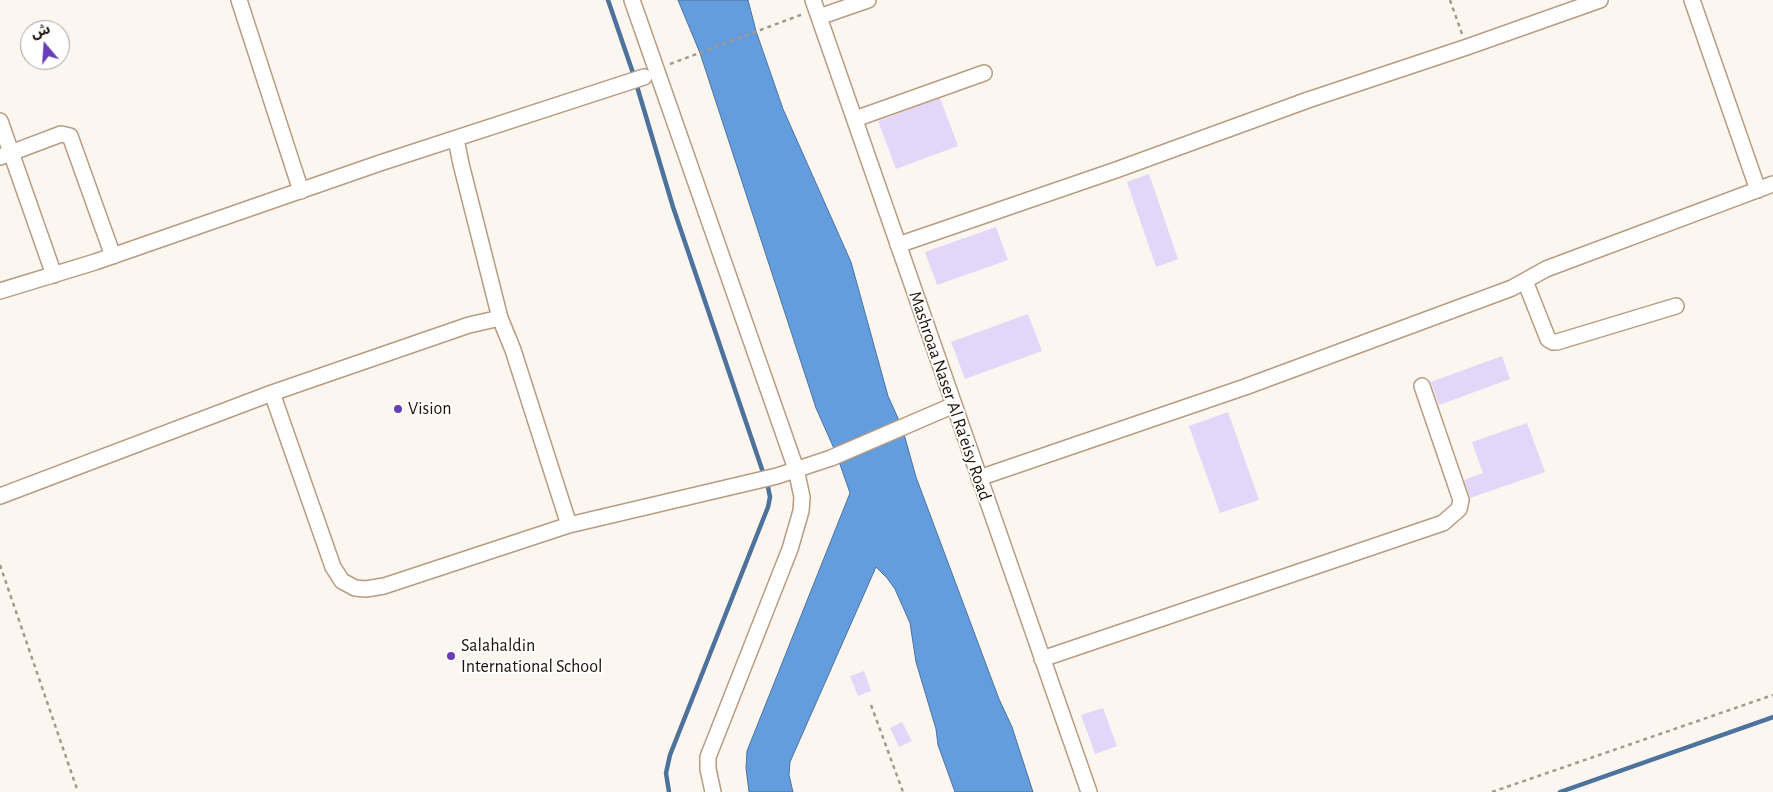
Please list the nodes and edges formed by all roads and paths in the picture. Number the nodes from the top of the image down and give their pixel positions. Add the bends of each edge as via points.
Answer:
1 (239, 0) edge
2 (632, 0) edge
3 (868, 0) edge
4 (1450, 0) edge
5 (1600, 0) edge
6 (1692, 0) edge
7 (816, 9) edge
8 (1467, 47) junction
9 (697, 54) dead end
10 (984, 73) dead end
11 (644, 77) dead end
12 (855, 119) junction
13 (0, 121) edge
14 (456, 139) junction
15 (6, 155) edge
16 (1773, 184) edge
17 (1758, 190) junction
18 (301, 191) junction
19 (898, 245) junction
20 (112, 256) junction
21 (54, 275) junction
22 (1525, 280) junction
23 (0, 291) edge
24 (1676, 306) dead end
25 (500, 318) junction
26 (1422, 386) dead end
27 (272, 393) junction
28 (954, 405) junction
29 (796, 469) junction
30 (979, 478) junction
31 (0, 496) edge
32 (569, 525) junction
33 (0, 565) edge
34 (1042, 659) junction
35 (1773, 695) edge
36 (871, 705) dead end
37 (78, 792) edge
38 (713, 792) edge
39 (903, 792) edge
40 (1089, 792) edge
41 (1492, 792) edge

1 - 18 street
2 - 29 street
3 - 7 street
4 - 8 path
5 - 8 street
6 - 17 street
7 - 9 path
7 - 12 street, Mashroaa Naser Al Ra'eisy Road
8 - 19 street
10 - 12 street
11 - 14 street
12 - 19 street, Mashroaa Naser Al Ra'eisy Road
13 - 15 street
14 - 18 street
14 - 25 street
15 - 20 street via 61,134 70,136
15 - 21 street
16 - 17 street
17 - 22 street via 1546,269
18 - 20 street
19 - 28 street, Mashroaa Naser Al Ra'eisy Road
20 - 21 street
21 - 23 street
22 - 24 street via 1548,339 1553,342
22 - 30 street via 1512,288 1244,388
25 - 27 street via 470,325
25 - 32 street
26 - 34 street via 1460,500 1459,509 1443,523
27 - 31 street
27 - 32 street via 333,567 342,581 355,588 384,586
28 - 29 street via 831,458
28 - 30 street, Mashroaa Naser Al Ra'eisy Road
29 - 32 street
29 - 38 street via 801,487 801,510 790,549 708,756
30 - 34 street, Mashroaa Naser Al Ra'eisy Road
33 - 37 path
34 - 40 street, Mashroaa Naser Al Ra'eisy Road
35 - 41 path
36 - 39 path

